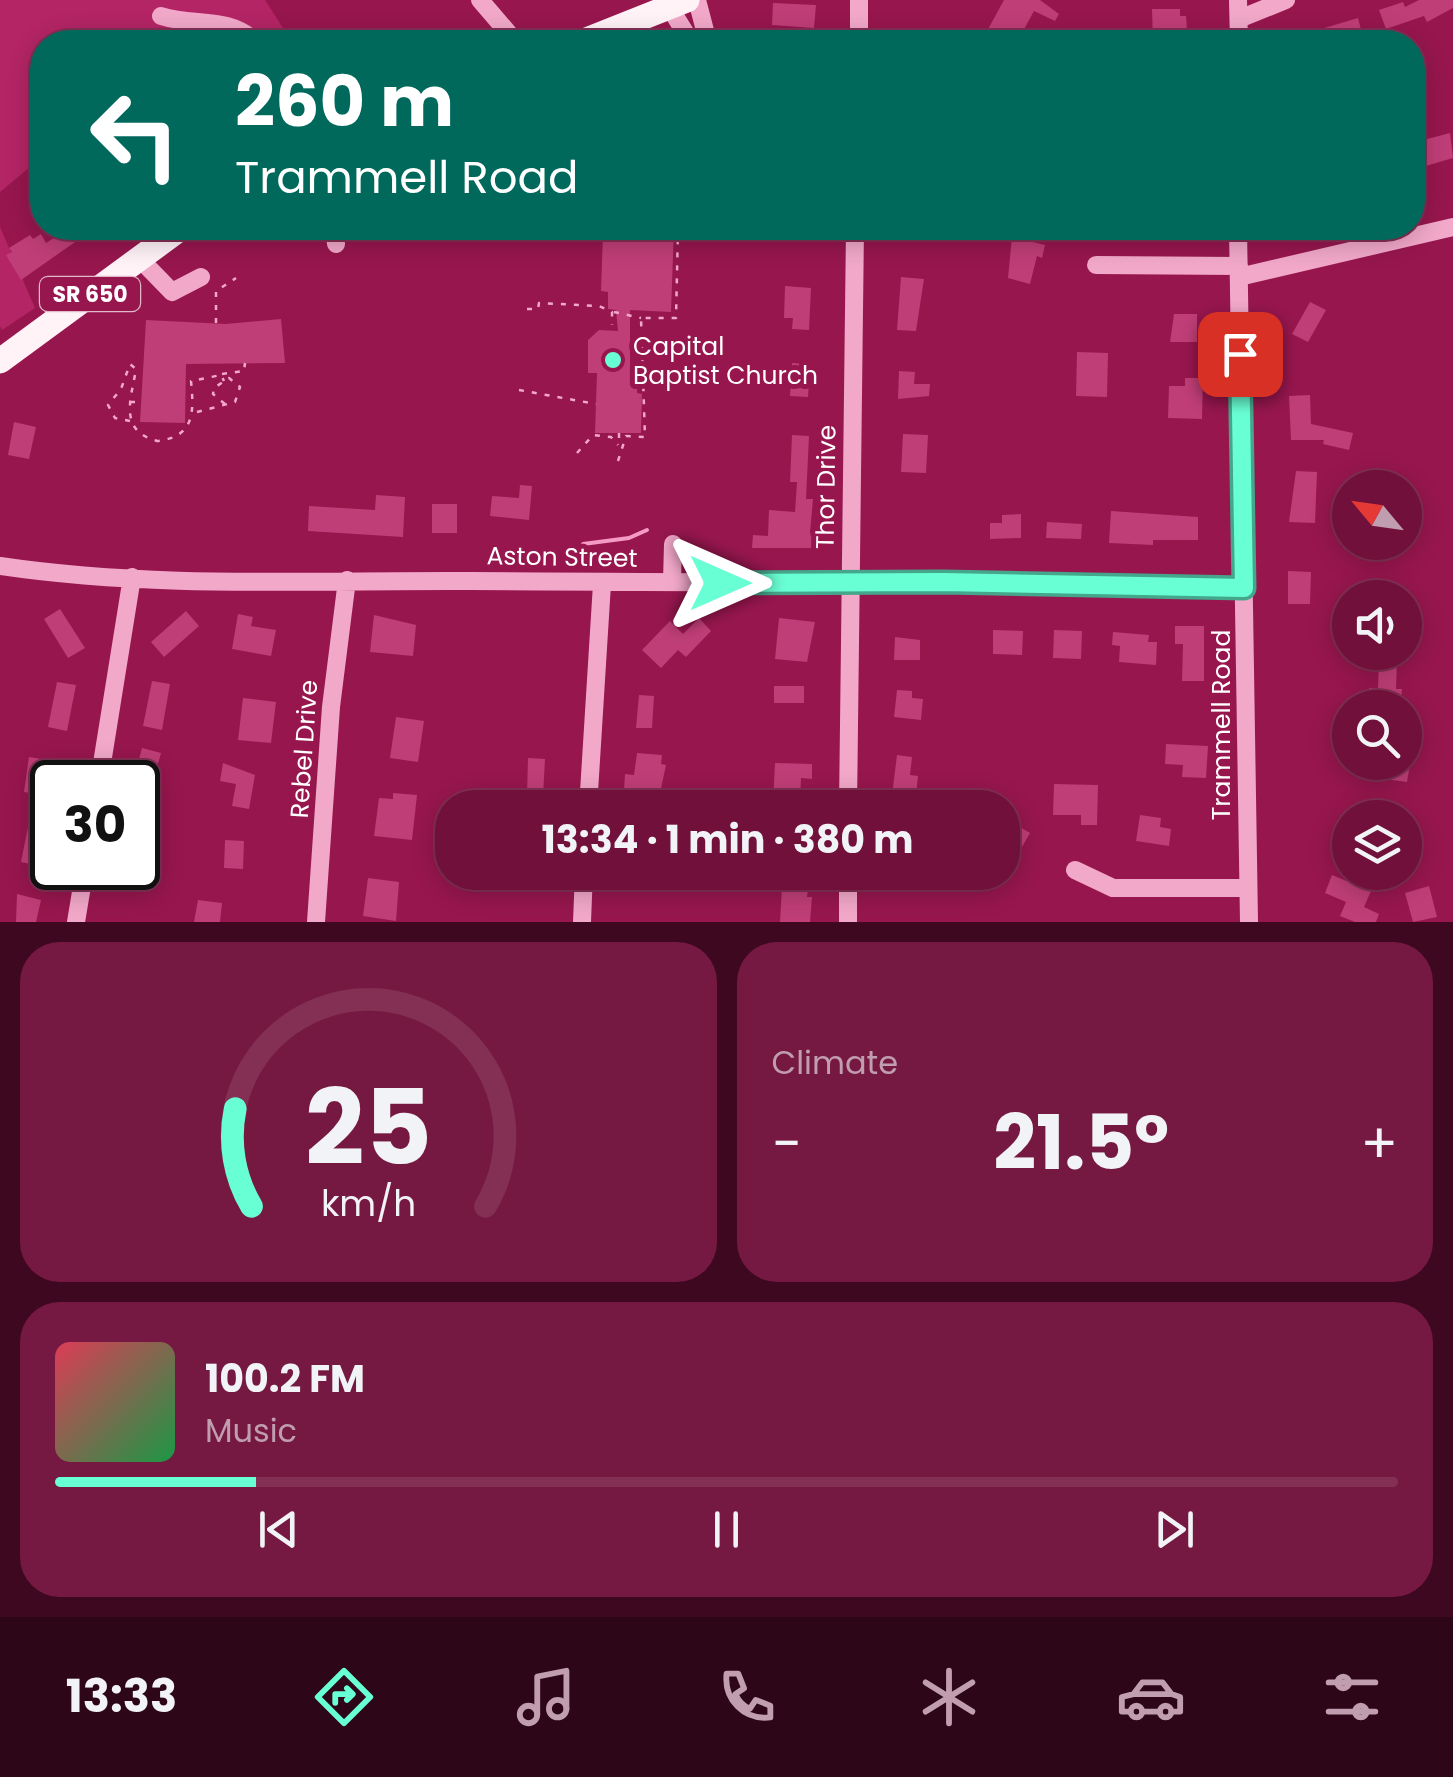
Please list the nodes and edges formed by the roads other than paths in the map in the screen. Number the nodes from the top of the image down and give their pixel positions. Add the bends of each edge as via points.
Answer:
1 (480, 0) edge
2 (697, 0) edge
3 (859, 0) edge
4 (1286, 0) edge
5 (679, 4) edge
6 (1239, 9) edge
7 (161, 16) dead end
8 (240, 30) edge
9 (506, 30) edge
10 (612, 30) edge
11 (687, 30) edge
12 (705, 30) edge
13 (858, 30) edge
14 (1453, 228) edge
15 (1425, 234) edge
16 (163, 240) edge
17 (856, 240) edge
18 (1238, 240) edge
19 (1395, 240) edge
20 (138, 257) junction
21 (1096, 266) dead end
22 (1239, 272) junction
23 (201, 277) dead end
24 (0, 362) edge
25 (674, 544) dead end
26 (0, 566) edge
27 (132, 577) junction
28 (347, 580) junction
29 (672, 582) junction
30 (850, 582) junction
31 (602, 584) junction
32 (1244, 588) junction
33 (103, 760) edge
34 (589, 790) edge
35 (848, 790) edge
36 (1075, 870) dead end
37 (1247, 888) junction
38 (81, 890) edge
39 (583, 890) edge
40 (848, 890) edge
41 (76, 922) edge
42 (316, 922) edge
43 (582, 922) edge
44 (848, 922) edge
45 (1249, 922) edge

1 - 9 street
2 - 12 street
3 - 13 street
4 - 6 street
5 - 10 main road
5 - 11 street
7 - 8 street
14 - 15 street
16 - 20 main road, SR 650
17 - 30 street, Thor Drive
18 - 22 street, Trammell Road
19 - 22 street
20 - 23 street via 172,292
20 - 24 main road, SR 650
21 - 22 street
22 - 32 street, Trammell Road
25 - 29 street
26 - 27 street, Aston Street
27 - 28 street, Aston Street
27 - 33 street
28 - 31 street, Aston Street
28 - 42 street, Rebel Drive
29 - 30 street, Aston Street
29 - 31 street, Aston Street
30 - 32 street, Aston Street
30 - 35 street, Thor Drive
31 - 34 street
32 - 37 street, Trammell Road
36 - 37 street via 1113,888
37 - 45 street, Trammell Road
38 - 41 street
39 - 43 street
40 - 44 street

